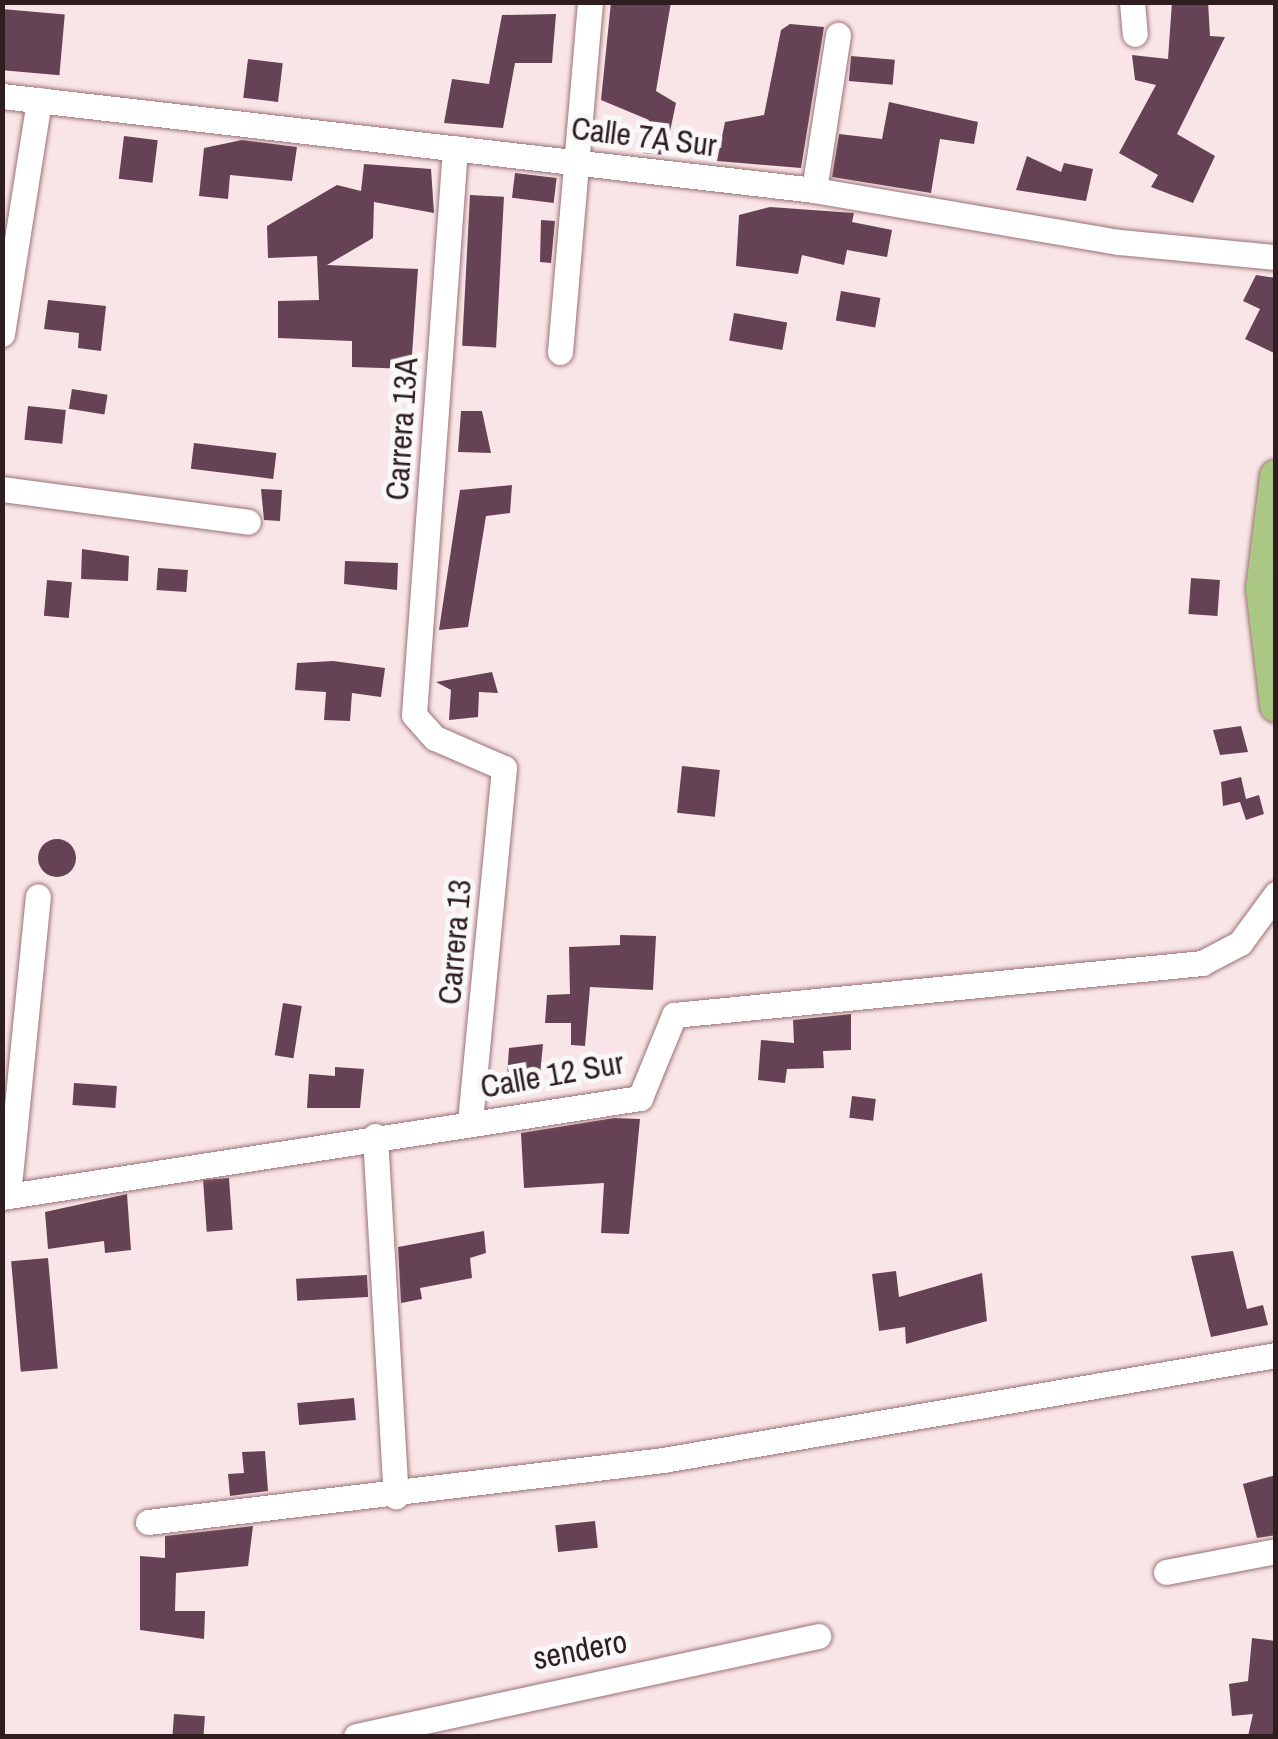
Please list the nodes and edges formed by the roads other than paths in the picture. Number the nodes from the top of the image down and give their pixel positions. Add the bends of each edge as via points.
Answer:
1 (590, 2) edge
2 (1132, 2) edge
3 (1135, 34) dead end
4 (838, 35) dead end
5 (2, 96) edge
6 (38, 100) junction
7 (455, 148) junction
8 (572, 160) junction
9 (814, 190) junction
10 (1276, 257) edge
11 (2, 334) edge
12 (560, 352) dead end
13 (1276, 476) edge
14 (2, 489) edge
15 (248, 522) dead end
16 (1276, 706) edge
17 (504, 768) joint
18 (1276, 894) edge
19 (38, 897) dead end
20 (470, 1122) junction
21 (375, 1136) junction
22 (5, 1197) edge
23 (1276, 1355) edge
24 (396, 1496) junction
25 (148, 1522) dead end
26 (1276, 1551) edge
27 (1166, 1572) dead end
28 (818, 1636) dead end
29 (356, 1736) edge

1 - 8 street
2 - 3 street
4 - 9 street
5 - 6 street, Calle 7A Sur
6 - 7 street, Calle 7A Sur
6 - 11 street
7 - 8 street, Calle 7A Sur
7 - 17 street, Carrera 13A via 414,715 435,738
8 - 9 street, Calle 7A Sur
8 - 12 street
9 - 10 street, Calle 7A Sur via 1119,242
13 - 16 main road via 1262,588
14 - 15 street
17 - 20 street, Carrera 13
18 - 20 street, Calle 12 Sur via 1240,943 1202,964 674,1015 640,1098
19 - 22 street
20 - 21 street, Calle 12 Sur
21 - 22 street, Calle 12 Sur
21 - 24 street
23 - 24 street
24 - 25 street
26 - 27 street
28 - 29 street, sendero

